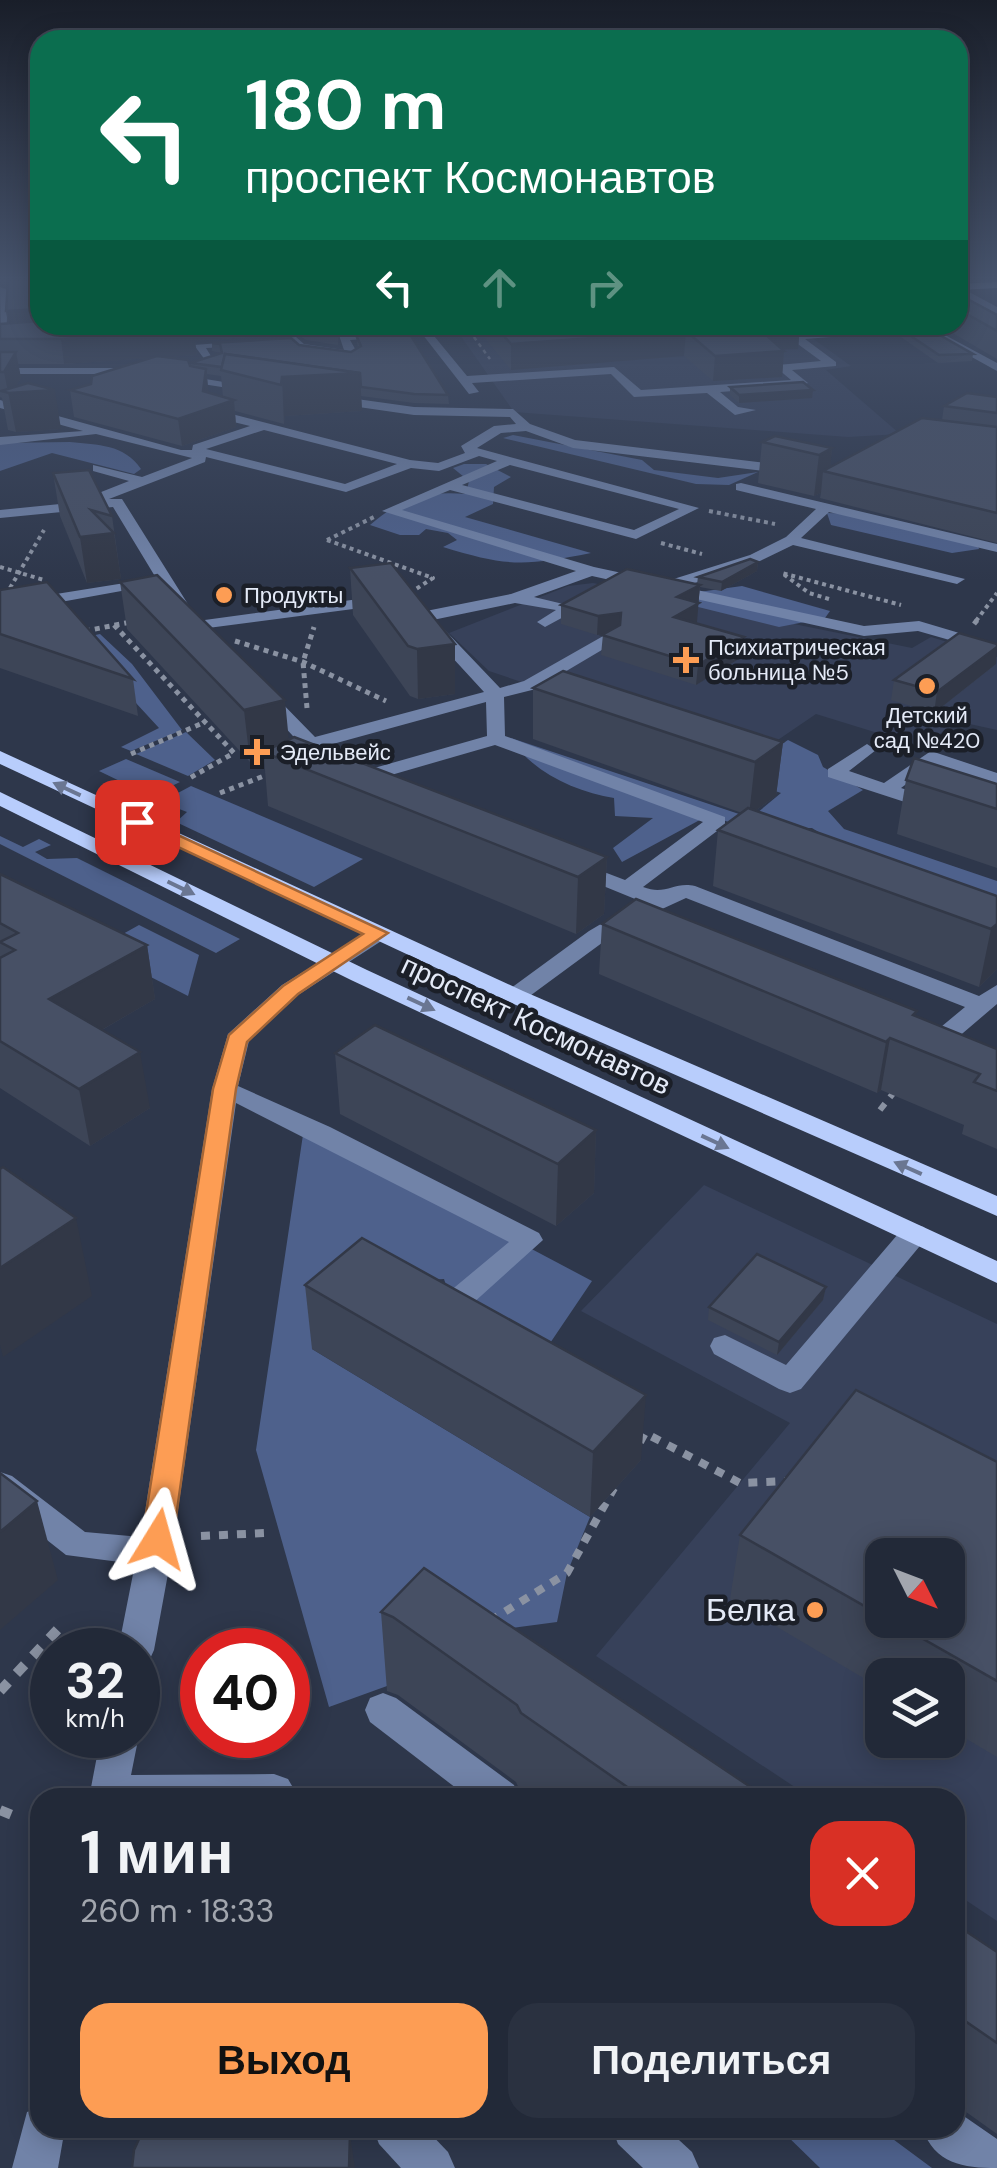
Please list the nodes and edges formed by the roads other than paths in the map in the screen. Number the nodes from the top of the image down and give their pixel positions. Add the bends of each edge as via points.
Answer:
1 (153, 379) edge
2 (213, 379) edge
3 (475, 379) edge
4 (623, 379) edge
5 (798, 379) edge
6 (464, 380) joint
7 (272, 384) edge
8 (709, 389) junction
9 (316, 397) edge
10 (0, 404) edge
11 (74, 409) edge
12 (488, 410) junction
13 (750, 410) dead end
14 (47, 417) junction
15 (263, 426) junction
16 (498, 429) junction
17 (529, 429) junction
18 (580, 432) dead end
19 (98, 433) junction
20 (0, 441) edge
21 (478, 452) junction
22 (198, 453) junction
23 (510, 460) junction
24 (410, 464) junction
25 (98, 468) dead end
26 (800, 470) edge
27 (142, 481) junction
28 (449, 486) junction
29 (741, 487) dead end
30 (82, 504) junction
31 (826, 507) junction
32 (0, 514) edge
33 (790, 540) junction
34 (997, 548) edge
35 (591, 571) junction
36 (957, 579) dead end
37 (164, 581) junction
38 (666, 586) junction
39 (515, 598) junction
40 (0, 608) edge
41 (423, 616) junction
42 (190, 618) junction
43 (545, 622) dead end
44 (611, 638) edge
45 (960, 638) edge
46 (221, 651) edge
47 (247, 678) edge
48 (496, 693) junction
49 (496, 739) junction
50 (867, 750) dead end
51 (0, 758) edge
52 (997, 780) edge
53 (886, 790) junction
54 (376, 797) edge
55 (0, 798) edge
56 (997, 826) edge
57 (559, 862) edge
58 (628, 888) junction
59 (655, 899) junction
60 (614, 922) junction
61 (638, 932) edge
62 (378, 933) junction
63 (333, 962) junction
64 (516, 996) junction
65 (990, 998) edge
66 (927, 1051) edge
67 (224, 1089) junction
68 (997, 1207) edge
69 (914, 1234) junction
70 (997, 1273) edge
71 (411, 1300) edge
72 (440, 1316) junction
73 (474, 1335) edge
74 (725, 1346) dead end
75 (0, 1485) edge
76 (155, 1552) junction
77 (140, 1628) edge
78 (383, 1710) dead end
79 (115, 1758) edge
80 (110, 1788) edge
81 (487, 1788) edge
82 (41, 2138) edge
83 (404, 2138) edge
84 (644, 2138) edge
85 (958, 2138) edge
86 (997, 2167) edge
87 (34, 2168) edge
88 (432, 2168) edge
89 (676, 2168) edge

1 - 15 street via 220,390 213,413
2 - 7 street via 261,389
3 - 6 street
4 - 8 street via 638,394
5 - 8 street
6 - 12 street
8 - 13 street via 734,411
9 - 12 street via 414,411
10 - 14 street
11 - 14 street
12 - 16 street
12 - 17 street via 513,413
14 - 19 street
15 - 22 street
15 - 24 street
16 - 17 street
16 - 21 street via 466,449
17 - 18 street
17 - 26 street via 572,444
19 - 20 street
19 - 22 street
21 - 23 street
21 - 24 street via 440,467
22 - 24 street via 346,488
22 - 27 street via 200,459
23 - 28 street
23 - 28 street via 692,508 636,534
25 - 27 street
27 - 30 street
28 - 35 street via 388,511
29 - 31 street
30 - 32 street
30 - 37 street via 117,502
31 - 33 street
31 - 34 street
33 - 36 street
33 - 38 street via 762,562
35 - 38 street
35 - 39 street
37 - 40 street
37 - 42 street
38 - 45 street via 864,631 919,626
39 - 41 street
39 - 43 street via 580,604
41 - 42 street via 403,598
41 - 48 street
42 - 46 street
44 - 48 street via 530,685
47 - 48 street via 311,744
48 - 49 street
49 - 54 street via 339,784
49 - 58 street via 718,821
50 - 53 street via 835,773
62 -> 51 main road, проспект Космонавтов
52 - 53 street via 931,758
53 - 56 street
55 -> 63 main road, проспект Космонавтов
57 - 58 street
58 - 59 street
59 - 60 street
59 - 65 street via 688,891
60 - 61 street
60 - 64 street
62 - 63 street
62 - 64 main road, проспект Космонавтов
63 - 67 street via 290,990 237,1040
63 -> 69 main road, проспект Космонавтов
68 -> 64 main road, проспект Космонавтов
65 - 66 street
67 - 72 street via 529,1240
67 - 76 street
69 - 70 main road, проспект Космонавтов
69 - 74 street via 790,1381
71 - 72 street
72 - 73 street
75 - 76 street via 78,1545
76 - 77 street
78 - 81 street
79 - 80 street
82 - 87 street
83 - 88 street
84 - 89 street
85 - 86 street

